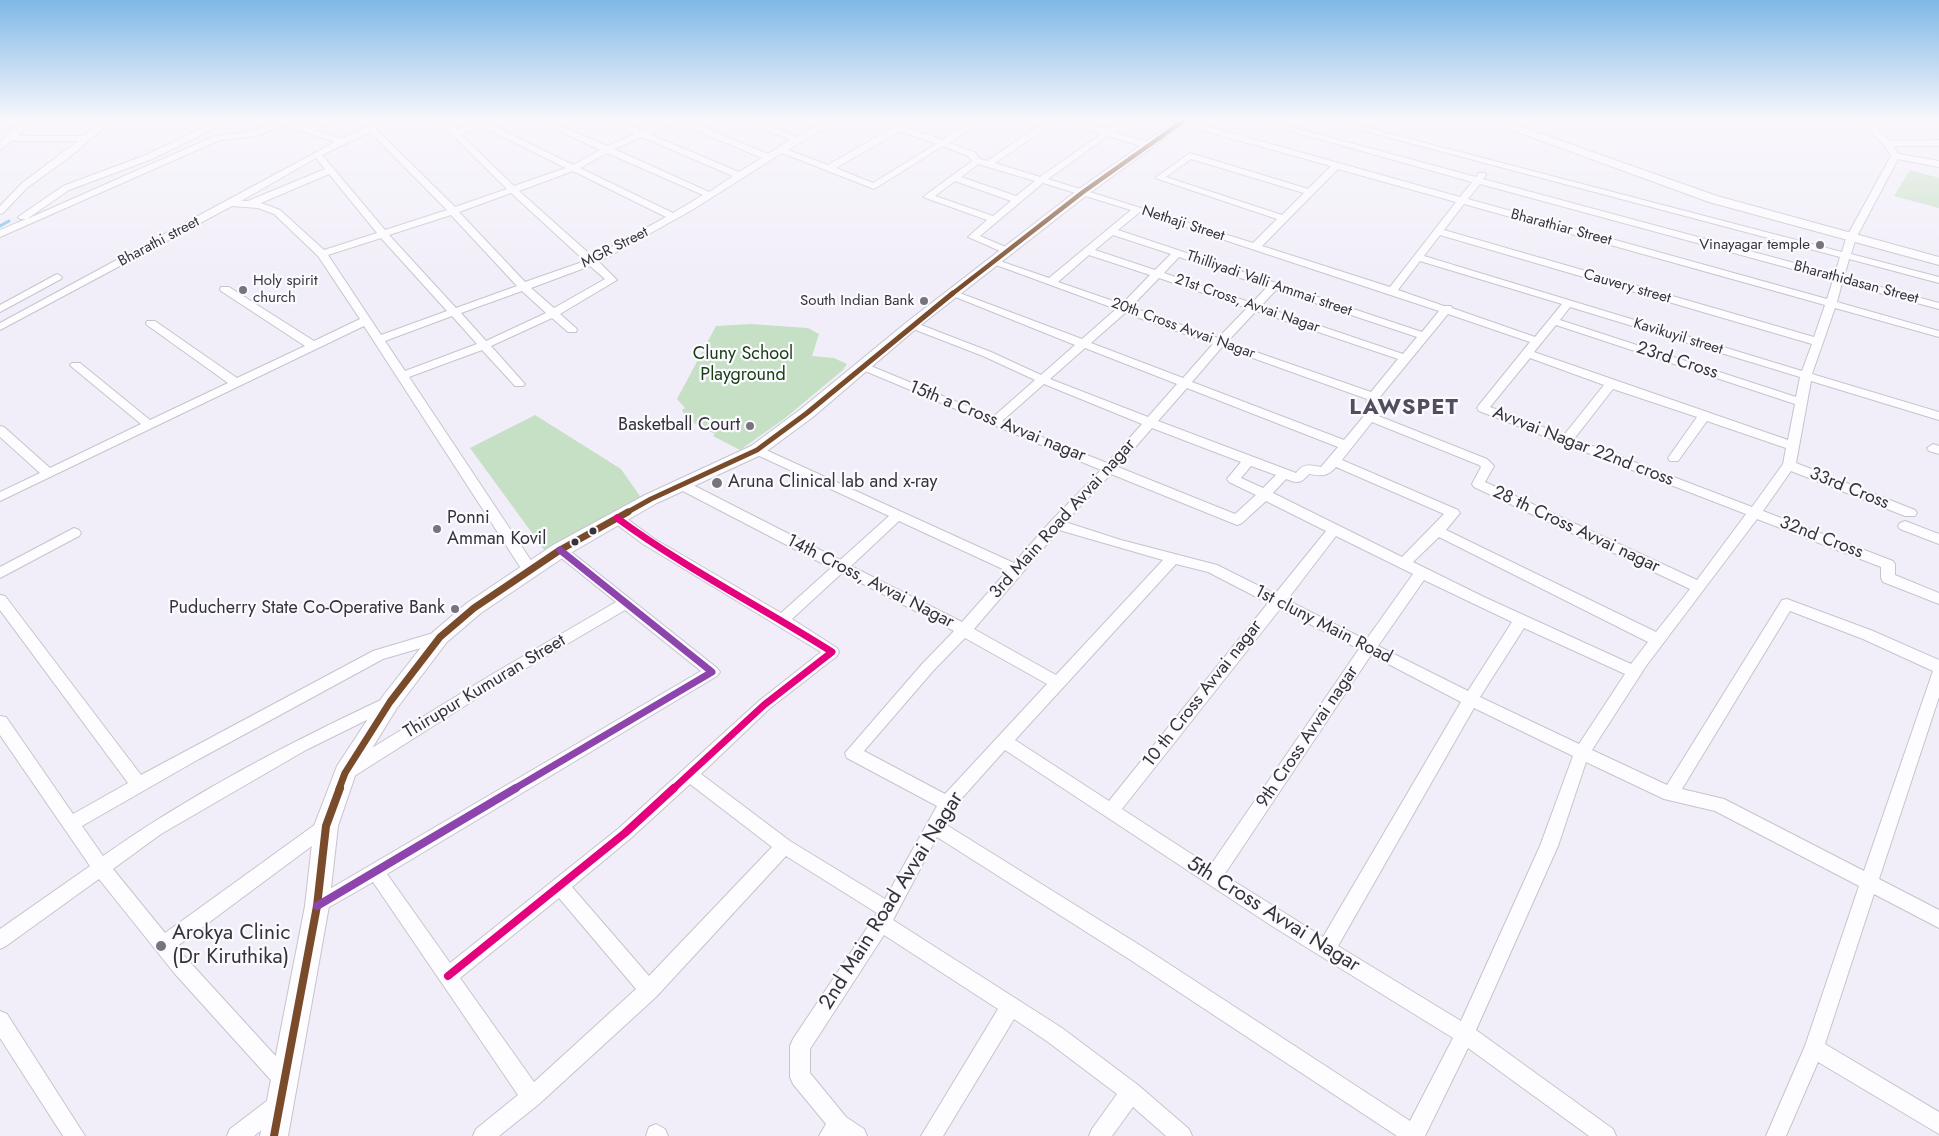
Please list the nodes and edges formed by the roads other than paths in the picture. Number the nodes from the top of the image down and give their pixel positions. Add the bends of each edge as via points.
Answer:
1 (44, 172) edge
2 (109, 172) edge
3 (141, 172) edge
4 (285, 172) edge
5 (325, 172) edge
6 (332, 172) edge
7 (414, 172) edge
8 (494, 172) edge
9 (560, 172) edge
10 (579, 172) edge
11 (656, 172) edge
12 (731, 172) edge
13 (746, 172) edge
14 (836, 172) edge
15 (896, 172) edge
16 (963, 172) edge
17 (1015, 172) edge
18 (1052, 172) edge
19 (1110, 172) edge
20 (1167, 172) edge
21 (1243, 172) edge
22 (1330, 172) edge
23 (1357, 172) edge
24 (1448, 172) edge
25 (1485, 172) edge
26 (1526, 172) edge
27 (1635, 172) edge
28 (1882, 172) edge
29 (740, 176) junction
30 (955, 178) junction
31 (1041, 180) junction
32 (1478, 180) junction
33 (512, 189) junction
34 (1083, 192) junction
35 (1309, 192) junction
36 (709, 195) junction
37 (1018, 200) junction
38 (1462, 202) junction
39 (231, 203) junction
40 (249, 204) junction
41 (1138, 209) junction
42 (0, 211) edge
43 (453, 211) junction
44 (673, 217) junction
45 (1283, 218) junction
46 (993, 219) junction
47 (16, 227) junction
48 (1437, 231) junction
49 (1114, 232) junction
50 (0, 234) edge
51 (383, 234) junction
52 (1851, 238) junction
53 (1255, 247) junction
54 (1088, 251) junction
55 (1178, 253) junction
56 (322, 254) junction
57 (1845, 256) junction
58 (1000, 257) junction
59 (1418, 257) junction
60 (1939, 261) edge
61 (594, 262) junction
62 (1158, 274) junction
63 (57, 277) dead end
64 (1838, 278) junction
65 (1939, 280) edge
66 (1051, 282) junction
67 (1274, 286) junction
68 (524, 287) junction
69 (225, 289) dead end
70 (1392, 291) junction
71 (953, 294) junction
72 (1568, 303) junction
73 (1831, 304) junction
74 (1939, 306) edge
75 (1255, 307) junction
76 (1124, 308) junction
77 (1447, 308) junction
78 (0, 309) edge
79 (452, 312) junction
80 (554, 313) junction
81 (1554, 320) junction
82 (365, 321) junction
83 (151, 323) dead end
84 (912, 325) junction
85 (0, 327) edge
86 (572, 330) dead end
87 (1939, 334) edge
88 (1424, 336) junction
89 (377, 340) junction
90 (1537, 341) junction
91 (1818, 342) junction
92 (1220, 343) junction
93 (312, 345) junction
94 (1083, 345) junction
95 (483, 346) junction
96 (1527, 354) junction
97 (1405, 358) junction
98 (76, 365) dead end
99 (862, 366) junction
100 (402, 376) junction
101 (1806, 376) junction
102 (1044, 380) junction
103 (1185, 382) junction
104 (236, 383) junction
105 (519, 384) dead end
106 (1611, 384) junction
107 (1373, 397) junction
108 (1801, 402) junction
109 (1704, 416) junction
110 (1939, 416) edge
111 (1370, 417) junction
112 (994, 422) junction
113 (1149, 422) junction
114 (149, 425) junction
115 (0, 430) edge
116 (1566, 440) junction
117 (1346, 445) junction
118 (1792, 446) junction
119 (758, 450) junction
120 (1674, 458) dead end
121 (1249, 460) junction
122 (1334, 461) junction
123 (1788, 465) junction
124 (1110, 468) junction
125 (1285, 473) junction
126 (49, 474) junction
127 (682, 485) junction
128 (1264, 496) junction
129 (0, 497) edge
130 (1754, 512) junction
131 (1910, 513) dead end
132 (897, 516) junction
133 (617, 518) junction
134 (1056, 524) junction
135 (1905, 526) dead end
136 (1333, 531) junction
137 (1438, 531) junction
138 (74, 533) dead end
139 (1939, 539) edge
140 (560, 550) junction
141 (1174, 557) junction
142 (1403, 564) junction
143 (839, 567) junction
144 (529, 569) junction
145 (1016, 570) junction
146 (0, 573) edge
147 (1422, 573) junction
148 (1699, 587) junction
149 (1939, 599) edge
150 (0, 600) edge
151 (1275, 602) junction
152 (626, 603) junction
153 (782, 620) junction
154 (1521, 621) junction
155 (964, 630) junction
156 (440, 637) junction
157 (1658, 640) junction
158 (1368, 648) junction
159 (1939, 667) edge
160 (1634, 672) junction
161 (1939, 674) edge
162 (1057, 683) junction
163 (1471, 699) junction
164 (390, 702) junction
165 (0, 722) edge
166 (1004, 741) junction
167 (1582, 752) junction
168 (345, 773) junction
169 (689, 774) junction
170 (139, 785) junction
171 (1670, 794) junction
172 (948, 803) junction
173 (1111, 811) junction
174 (70, 824) junction
175 (326, 826) junction
176 (934, 826) junction
177 (784, 846) junction
178 (102, 868) junction
179 (376, 872) junction
180 (1212, 877) junction
181 (1871, 884) junction
182 (560, 886) junction
183 (317, 906) junction
184 (885, 916) junction
185 (1939, 919) edge
186 (0, 940) edge
187 (164, 945) junction
188 (1326, 949) junction
189 (448, 976) junction
190 (649, 990) junction
191 (1011, 1006) junction
192 (0, 1021) edge
193 (1465, 1034) junction
194 (1814, 1048) junction
195 (286, 1081) junction
196 (1132, 1092) junction
197 (532, 1097) junction
198 (281, 1102) junction
199 (1939, 1124) edge
200 (834, 1130) edge
201 (75, 1136) edge
202 (237, 1136) edge
203 (274, 1136) edge
204 (483, 1136) edge
205 (857, 1136) edge
206 (931, 1136) edge
207 (1099, 1136) edge
208 (1182, 1136) edge
209 (1414, 1136) edge
210 (1606, 1136) edge
211 (1776, 1136) edge

1 - 42 street
2 - 47 street via 66,188 19,220
3 - 47 street
4 - 39 street, Bharathi street
5 - 40 street
6 - 51 street
7 - 43 street
8 - 33 street
9 - 33 street
10 - 44 street
11 - 36 street
12 - 29 street
13 - 29 street, MGR Street
14 - 15 street via 874,186
16 - 30 street
17 - 31 street, Nethaji Street
18 - 31 street
19 - 34 street
20 - 45 street via 1159,178
21 - 35 street
22 - 35 street
23 - 38 street, Bharathiar Street
24 - 32 street, Bharathidasan Street
25 - 32 street
26 - 57 street
27 - 52 street via 1713,200
28 - 52 street
29 - 36 street, MGR Street
30 - 37 street
30 - 46 street via 928,197
31 - 34 street, Nethaji Street
31 - 37 street
32 - 38 street
32 - 64 street, Bharathidasan Street
33 - 43 street
33 - 61 street
34 - 41 street, Nethaji Street
34 - 58 street
35 - 45 street
36 - 44 street, MGR Street
37 - 46 street
38 - 48 street
38 - 73 street, Bharathiar Street
39 - 40 street
39 - 85 street, Bharathi street
40 - 56 street via 278,212
41 - 49 street
41 - 53 street, Nethaji Street
43 - 51 street
43 - 68 street
44 - 61 street, MGR Street
45 - 53 street
46 - 58 street, 20th Cross Avvai Nagar via 973,237
47 - 50 street
48 - 59 street
48 - 91 street, Cauvery street
49 - 54 street
49 - 55 street, Thilliyadi Valli Ammai street
51 - 56 street
51 - 79 street
52 - 57 street
52 - 60 street
53 - 70 street, Nethaji Street
54 - 62 street, 21st Cross, Avvai Nagar
54 - 66 street
55 - 62 street
55 - 67 street, Thilliyadi Valli Ammai street
56 - 82 street
57 - 64 street
57 - 65 street
58 - 66 street, 20th Cross Avvai Nagar
58 - 71 street
59 - 70 street
59 - 72 street, Kavikuyil street
61 - 68 street, MGR Street
61 - 80 street via 612,280
62 - 75 street, 21st Cross, Avvai Nagar
62 - 76 street
63 - 78 street
64 - 73 street
64 - 74 street, Bharathidasan Street
66 - 76 street, 20th Cross Avvai Nagar
67 - 75 street, 3rd Main Road Avvai nagar
67 - 88 street, Thilliyadi Valli Ammai street
68 - 79 street, MGR Street
68 - 80 street
69 - 93 street
70 - 77 street, Nethaji Street
71 - 84 street
71 - 94 street
72 - 81 street, Avvvai Nagar 22nd cross
72 - 101 street, Kavikuyil street
73 - 87 street, Bharathiar Street
73 - 91 street
75 - 92 street, 3rd Main Road Avvai nagar
75 - 97 street, 21st Cross, Avvai Nagar
76 - 92 street, 20th Cross Avvai Nagar
76 - 94 street
77 - 88 street
77 - 90 street, Nethaji Street
79 - 89 street, MGR Street
79 - 95 street
80 - 86 street
80 - 95 street
81 - 90 street, Avvvai Nagar 22nd cross
81 - 108 street, 23rd Cross
82 - 89 street
82 - 93 street
83 - 104 street
84 - 99 street
84 - 102 street
88 - 97 street
89 - 100 street
90 - 96 street, Avvvai Nagar 22nd cross
91 - 101 street
92 - 103 street, 3rd Main Road Avvai nagar
92 - 107 street, 20th Cross Avvai Nagar
93 - 104 street
94 - 102 street
94 - 103 street
95 - 100 street
95 - 105 street
96 - 106 street
96 - 116 street, Avvvai Nagar 22nd cross via 1483,408
97 - 107 street
98 - 114 street
99 - 112 street, 15th a Cross Avvai nagar
99 - 119 street
100 - 144 street
101 - 108 street
101 - 110 street, Kavikuyil street
102 - 112 street
102 - 113 street
103 - 113 street, 3rd Main Road Avvai nagar
103 - 117 street
104 - 114 street
106 - 109 street
106 - 116 street
107 - 111 street
108 - 118 street
109 - 118 street
109 - 120 street
111 - 117 street
111 - 148 street, 28 th Cross Avvai nagar via 1483,462 1488,466 1478,484
112 - 124 street, 15th a Cross Avvai nagar
113 - 121 street
113 - 124 street, 3rd Main Road Avvai nagar
114 - 126 street
115 - 126 street
116 - 130 street, Avvvai Nagar 22nd cross
117 - 122 street
118 - 123 street
119 - 127 street
119 - 132 street
121 - 125 street
121 - 128 street via 1233,479
122 - 125 street via 1324,472 1306,469 1298,479
122 - 137 street via 1453,513
123 - 130 street
123 - 131 street, 33rd Cross
124 - 128 street, 15th a Cross Avvai nagar via 1237,520
124 - 134 street, 3rd Main Road Avvai nagar
125 - 128 street, 15th a Cross Avvai nagar
126 - 129 street
127 - 133 street
127 - 143 street, 14th Cross, Avvai Nagar
128 - 136 street
130 - 148 street
130 - 149 street, 32nd Cross via 1888,571
132 - 143 street
132 - 145 street
133 - 140 street
133 - 153 street via 648,541
134 - 141 street, 1st cluny Main Road
134 - 145 street, 3rd Main Road Avvai nagar
135 - 139 street
136 - 142 street
136 - 151 street, 10 th Cross Avvai nagar
137 - 142 street
137 - 157 street
138 - 146 street
140 - 144 street
140 - 152 street
141 - 151 street, 1st cluny Main Road via 1212,568
141 - 162 street
142 - 147 street
143 - 153 street
143 - 155 street, 14th Cross, Avvai Nagar
144 - 156 street
145 - 155 street, 3rd Main Road Avvai nagar
147 - 154 street
147 - 158 street, 9th Cross Avvai nagar
148 - 157 street
150 - 170 street
151 - 158 street, 1st cluny Main Road
151 - 173 street, 10 th Cross Avvai nagar
152 - 168 street, Thirupur Kumuran Street
152 - 179 street via 712,672
153 - 169 street via 832,652 764,705
154 - 160 street
154 - 163 street
155 - 162 street, 14th Cross, Avvai Nagar
155 - 172 street, 3rd Main Road Avvai nagar via 853,753
156 - 164 street
156 - 170 street via 378,656
157 - 160 street
158 - 163 street, 1st cluny Main Road
158 - 180 street, 9th Cross Avvai nagar
159 - 171 street via 1787,604
160 - 167 street
161 - 181 street
162 - 166 street
163 - 167 street, 1st cluny Main Road
163 - 188 street
164 - 168 street
164 - 178 street via 300,745 218,792 155,829
165 - 174 street
166 - 172 street, 2nd Main Road Avvai Nagar
166 - 173 street, 5th Cross Avvai Nagar
167 - 171 street, 1st cluny Main Road
167 - 193 street via 1550,846
168 - 175 street
169 - 177 street
169 - 182 street via 625,833
170 - 174 street
171 - 181 street, 1st cluny Main Road via 1718,804
172 - 176 street, 2nd Main Road Avvai Nagar
173 - 180 street, 5th Cross Avvai Nagar
174 - 178 street
175 - 183 street
175 - 187 street
176 - 184 street, 2nd Main Road Avvai Nagar
176 - 209 street via 1139,955
177 - 184 street
177 - 190 street
178 - 186 street
178 - 187 street
179 - 183 street
179 - 189 street
180 - 188 street, 5th Cross Avvai Nagar
181 - 185 street, 1st cluny Main Road
181 - 194 street
182 - 189 street
182 - 190 street
183 - 195 street
184 - 191 street
184 - 200 street, 2nd Main Road Avvai Nagar via 800,1046 800,1077
187 - 195 street
188 - 193 street, 5th Cross Avvai Nagar
189 - 197 street
190 - 197 street
191 - 196 street via 1055,1034
191 - 206 street
192 - 201 street
193 - 209 street
193 - 210 street, 5th Cross Avvai Nagar
194 - 199 street
194 - 211 street
195 - 198 street
196 - 207 street
196 - 208 street
197 - 204 street
198 - 202 street
198 - 203 street
200 - 205 street, 2nd Main Road Avvai Nagar

